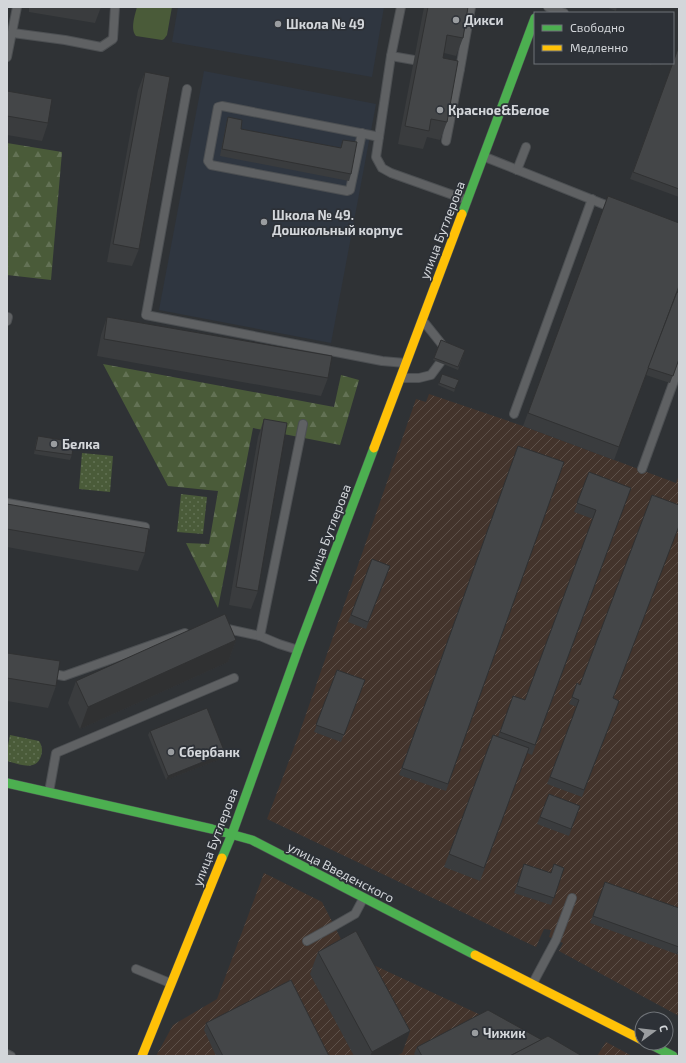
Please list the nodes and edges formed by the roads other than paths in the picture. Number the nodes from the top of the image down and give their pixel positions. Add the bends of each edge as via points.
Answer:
1 (17, 7) edge
2 (115, 7) edge
3 (401, 7) edge
4 (471, 7) edge
5 (548, 7) edge
6 (561, 12) edge
7 (534, 21) edge
8 (12, 33) junction
9 (391, 56) junction
10 (7, 57) edge
11 (414, 60) dead end
12 (438, 65) edge
13 (460, 69) junction
14 (187, 89) dead end
15 (362, 133) junction
16 (379, 136) junction
17 (446, 141) edge
18 (526, 147) dead end
19 (484, 156) junction
20 (517, 170) junction
21 (592, 199) junction
22 (468, 200) junction
23 (621, 211) edge
24 (422, 320) junction
25 (406, 362) junction
26 (679, 367) edge
27 (401, 378) junction
28 (514, 414) dead end
29 (303, 424) dead end
30 (642, 468) dead end
31 (7, 503) edge
32 (145, 527) edge
33 (214, 626) edge
34 (192, 630) edge
35 (260, 636) junction
36 (298, 650) junction
37 (43, 671) edge
38 (234, 678) dead end
39 (7, 783) edge
40 (49, 792) junction
41 (232, 834) junction
42 (363, 898) junction
43 (572, 898) dead end
44 (307, 941) dead end
45 (136, 969) dead end
46 (171, 984) junction
47 (532, 984) junction
48 (634, 1036) edge
49 (663, 1051) edge
50 (7, 1054) edge
51 (12, 1056) edge
52 (142, 1056) edge
53 (673, 1056) edge

1 - 8 lane
2 - 8 lane via 113,38 101,47
3 - 9 lane
4 - 13 lane
5 - 6 lane
7 - 19 street, улица Бутлерова
8 - 10 lane
9 - 11 lane
9 - 16 lane
12 - 13 lane
13 - 17 lane
14 - 25 lane via 146,315 382,361
15 - 15 lane via 350,190 347,191 211,165 208,161 220,106
15 - 16 lane
16 - 22 lane via 376,157 382,168
18 - 20 lane
19 - 20 lane
19 - 22 street, улица Бутлерова
20 - 21 lane
21 - 23 lane
21 - 28 lane
22 - 24 street, улица Бутлерова
24 - 25 street, улица Бутлерова
24 - 27 lane via 448,352 431,375
25 - 27 street, улица Бутлерова
26 - 30 lane
27 - 36 street, улица Бутлерова
29 - 35 lane
31 - 32 lane
33 - 35 lane
34 - 37 lane via 64,676
35 - 36 lane
36 - 41 street, улица Бутлерова
38 - 40 lane via 56,753
39 - 40 street, улица Введенского
40 - 41 street, улица Введенского
41 - 42 street, улица Введенского via 252,840
41 - 46 street, улица Бутлерова
42 - 44 lane via 354,914
42 - 47 street, улица Введенского
43 - 47 lane via 556,940
45 - 46 lane
46 - 52 street, улица Бутлерова
47 - 48 street, улица Введенского
49 - 53 street
50 - 51 lane

